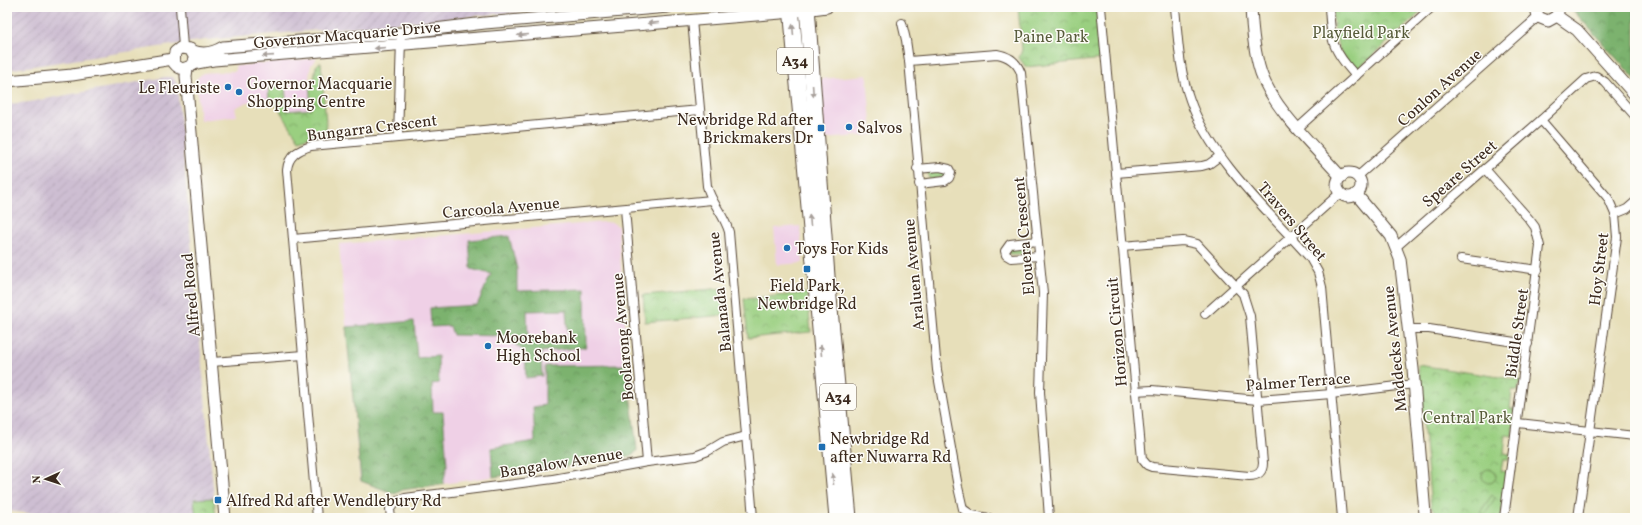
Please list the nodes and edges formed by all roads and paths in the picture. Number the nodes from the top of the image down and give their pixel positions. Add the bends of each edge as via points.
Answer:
1 (180, 7) edge
2 (668, 7) edge
3 (827, 7) edge
4 (1101, 7) edge
5 (1175, 7) edge
6 (1250, 7) edge
7 (1329, 7) edge
8 (1432, 7) edge
9 (807, 8) edge
10 (791, 9) edge
11 (1537, 12) edge
12 (1558, 12) edge
13 (692, 20) junction
14 (902, 22) dead end
15 (401, 34) junction
16 (400, 46) junction
17 (188, 49) junction
18 (173, 59) junction
19 (909, 61) junction
20 (190, 67) junction
21 (1356, 76) junction
22 (7, 81) edge
23 (1635, 95) edge
24 (700, 110) junction
25 (1635, 116) edge
26 (1541, 120) junction
27 (1298, 128) junction
28 (398, 137) junction
29 (1220, 156) junction
30 (917, 169) junction
31 (1485, 169) junction
32 (1116, 173) junction
33 (1341, 177) junction
34 (1357, 177) junction
35 (919, 184) junction
36 (1340, 193) junction
37 (1356, 194) junction
38 (712, 200) junction
39 (1635, 202) edge
40 (625, 209) junction
41 (1615, 214) junction
42 (1291, 237) junction
43 (293, 239) junction
44 (1038, 241) junction
45 (1122, 246) junction
46 (1396, 247) junction
47 (1039, 256) junction
48 (1461, 259) dead end
49 (1538, 270) junction
50 (1236, 285) junction
51 (1205, 314) dead end
52 (1409, 329) junction
53 (1528, 344) junction
54 (303, 355) junction
55 (212, 362) junction
56 (1414, 384) junction
57 (1135, 392) junction
58 (1331, 394) junction
59 (1258, 400) junction
60 (1518, 423) junction
61 (1590, 432) junction
62 (746, 436) junction
63 (1635, 436) edge
64 (647, 462) junction
65 (972, 517) edge
66 (1425, 517) edge
67 (225, 518) edge
68 (317, 518) edge
69 (391, 518) edge
70 (753, 518) edge
71 (837, 518) edge
72 (849, 518) edge
73 (989, 518) edge
74 (1049, 518) edge
75 (1342, 518) edge
76 (1504, 518) edge
77 (1578, 518) edge

1 - 17 street
2 - 15 main road, Governor Macquarie Drive via 485,23
3 - 9 main road, Governor Macquarie Drive
4 - 32 street, Horizon Circuit
5 - 29 street, Travers Street via 1180,61 1186,87 1201,127
6 - 27 main road via 1254,44 1262,74 1276,101
7 - 21 street via 1335,50
8 - 21 street
9 - 10 main road, Governor Macquarie Drive
9 -> 72 highway, A34 via 827,276
10 - 13 main road, Governor Macquarie Drive
71 -> 10 highway, A34
11 - 12 main road via 1548,21
11 - 34 street, Conlon Avenue
12 - 23 main road
13 -> 16 main road, Governor Macquarie Drive
13 - 24 street, Balanada Avenue
14 - 19 street, Araluen Avenue
15 - 16 street
15 - 17 main road, Governor Macquarie Drive via 223,47 215,52 206,53
16 -> 20 main road, Governor Macquarie Drive via 214,60
16 - 28 street
17 - 18 main road via 175,52
17 - 20 main road via 195,58
18 - 20 main road via 179,68
18 - 22 main road via 72,75
19 - 30 street, Araluen Avenue
19 - 44 street, Elouera Crescent via 993,53 1010,58 1019,67 1023,81
20 - 55 main road, Alfred Road via 186,76
21 - 27 street
24 - 28 street, Bungarra Crescent
24 - 38 street, Balanada Avenue via 706,186
25 - 26 street via 1605,82 1596,76 1586,80
26 - 31 street, Speare Street
26 - 41 street, Hoy Street via 1604,191
27 - 33 main road
28 - 43 street, Bungarra Crescent via 311,146 295,154 289,161 287,170
29 - 32 street via 1202,166
29 - 42 street, Travers Street
30 - 35 street, Araluen Avenue
30 - 35 street via 943,167 950,173 950,178 945,181
31 - 46 street, Speare Street
31 - 49 street, Biddle Street via 1535,227 1540,246
32 - 45 street, Horizon Circuit
33 - 34 main road via 1351,174
33 - 36 main road via 1337,183
34 - 37 main road via 1360,188
35 - 65 street, Araluen Avenue via 932,331 942,400 962,506
36 - 37 main road via 1347,197
36 - 42 street
37 - 46 main road, Maddecks Avenue via 1383,225
38 - 40 street, Carcoola Avenue
38 - 62 street, Balanada Avenue via 724,218 729,232
39 - 41 street
40 - 43 street, Carcoola Avenue
40 - 64 street, Boolarong Avenue
41 - 61 street, Hoy Street via 1617,237
42 - 50 street
42 - 58 street, Travers Street via 1315,265 1321,280
43 - 54 street, Bungarra Crescent
44 - 47 street, Elouera Crescent
44 - 47 street via 1010,244 1005,251 1011,258
45 - 50 street via 1193,242 1205,250
45 - 57 street, Horizon Circuit
46 - 52 main road, Maddecks Avenue via 1403,272
47 - 74 street, Elouera Crescent via 1043,313 1040,398
48 - 49 street
49 - 53 street, Biddle Street
50 - 51 street
50 - 59 street via 1249,308
52 - 53 street via 1429,329
52 - 56 main road, Maddecks Avenue
53 - 60 street, Biddle Street
54 - 55 street
54 - 68 street, Bungarra Crescent
55 - 67 main road, Alfred Road
56 - 58 street, Palmer Terrace
56 - 66 main road, Maddecks Avenue
57 - 59 street, Palmer Terrace via 1152,390
57 - 59 street, Horizon Circuit via 1141,456 1147,465 1249,476 1259,474 1263,466
58 - 59 street, Palmer Terrace
58 - 75 street, Travers Street
60 - 61 street
60 - 76 street, Biddle Street
61 - 63 street
61 - 77 street, Hoy Street
62 - 64 street, Bangalow Avenue via 723,442 695,456
62 - 70 street, Balanada Avenue
64 - 69 street, Bangalow Avenue via 552,479 405,498 397,500 390,509
65 - 73 street

